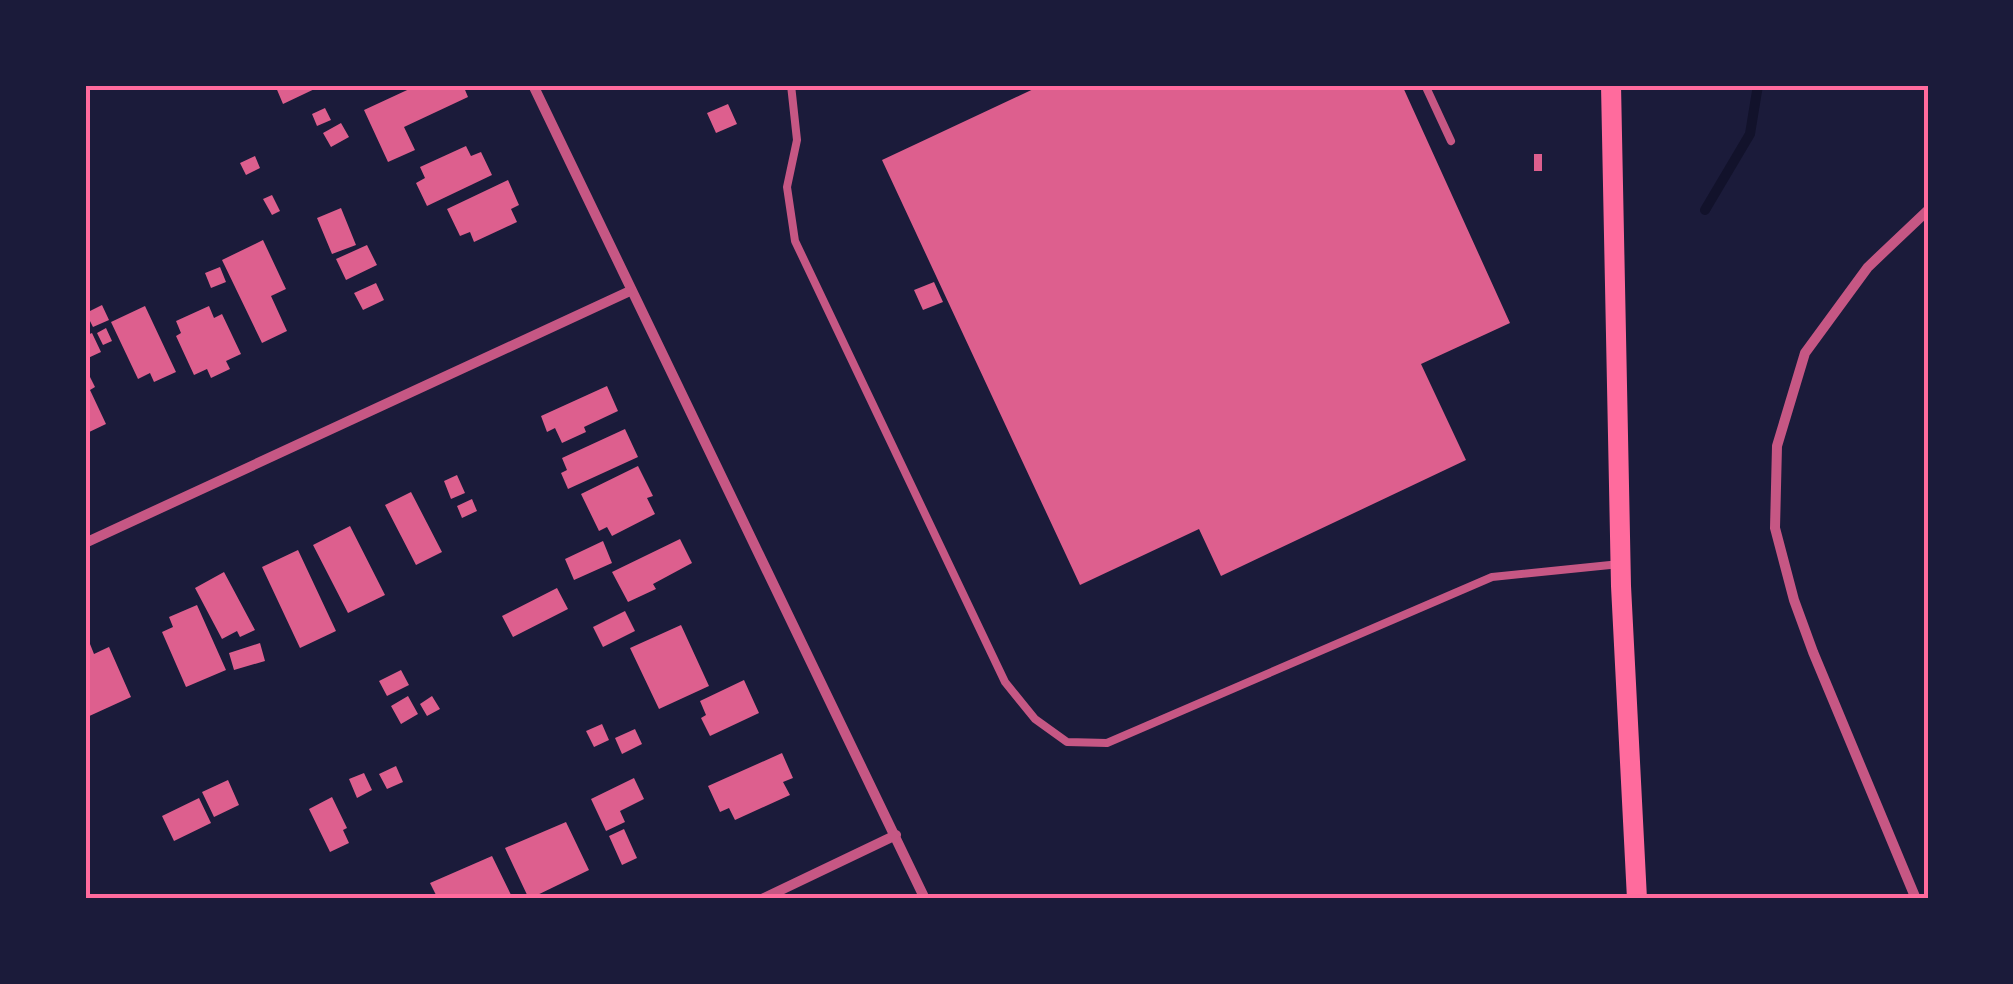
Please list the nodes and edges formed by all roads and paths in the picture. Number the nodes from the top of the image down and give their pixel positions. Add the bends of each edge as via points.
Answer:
1 (533, 85) edge
2 (791, 85) edge
3 (1425, 85) edge
4 (1610, 85) edge
5 (1451, 141) dead end
6 (1928, 210) edge
7 (630, 291) junction
8 (85, 543) edge
9 (1620, 564) junction
10 (896, 835) junction
11 (762, 899) edge
12 (925, 899) edge
13 (1637, 899) edge
14 (1916, 899) edge

1 - 7 street
2 - 9 lane via 797,140 786,186 795,241 1005,682 1035,718 1067,742 1107,743 1492,576
3 - 5 lane
4 - 9 main road
6 - 14 street via 1868,266 1805,354 1777,446 1775,528 1794,600
7 - 8 street
7 - 10 street
9 - 13 main road
10 - 11 street
10 - 12 street

